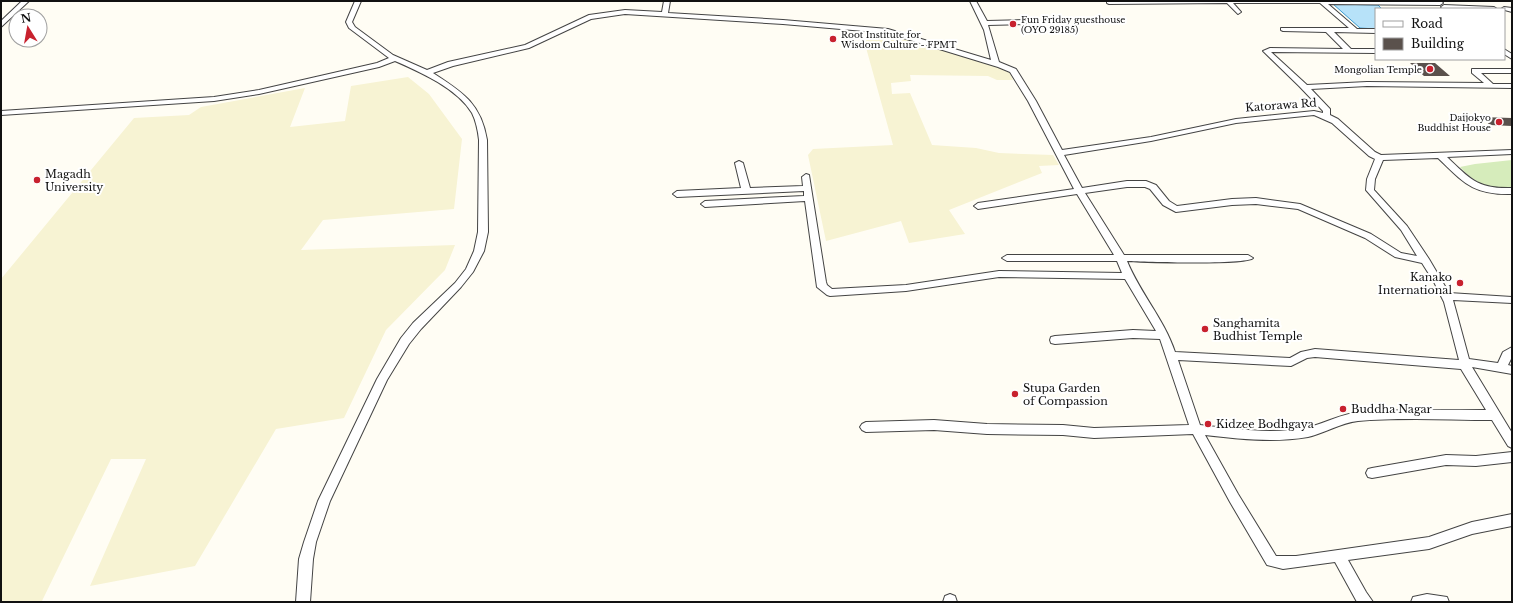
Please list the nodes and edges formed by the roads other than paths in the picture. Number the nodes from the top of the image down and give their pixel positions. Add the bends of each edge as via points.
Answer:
1 (26, 1) edge
2 (358, 1) edge
3 (667, 1) edge
4 (973, 1) edge
5 (1228, 1) edge
6 (1109, 2) dead end
7 (1322, 2) edge
8 (1442, 5) edge
9 (1481, 8) edge
10 (1238, 12) dead end
11 (665, 14) junction
12 (1025, 22) dead end
13 (985, 23) junction
14 (1, 26) edge
15 (1284, 28) dead end
16 (1328, 30) junction
17 (1355, 30) junction
18 (1375, 31) edge
19 (1349, 50) junction
20 (1375, 51) edge
21 (395, 58) junction
22 (995, 62) junction
23 (1512, 71) edge
24 (427, 73) junction
25 (1490, 85) junction
26 (1512, 86) edge
27 (1306, 87) junction
28 (1, 113) edge
29 (1326, 116) junction
30 (1512, 152) edge
31 (1059, 153) junction
32 (1441, 156) junction
33 (1380, 158) junction
34 (739, 162) dead end
35 (806, 177) dead end
36 (746, 191) junction
37 (1079, 191) junction
38 (1512, 191) edge
39 (808, 193) junction
40 (677, 194) dead end
41 (705, 204) dead end
42 (978, 206) dead end
43 (1007, 258) dead end
44 (1121, 258) junction
45 (1248, 258) dead end
46 (1426, 261) junction
47 (1128, 276) junction
48 (1446, 296) junction
49 (1512, 300) edge
50 (1164, 335) junction
51 (1056, 340) dead end
52 (1512, 351) edge
53 (1173, 356) junction
54 (1465, 363) junction
55 (1506, 369) edge
56 (1495, 416) junction
57 (866, 427) dead end
58 (1196, 429) junction
59 (1512, 443) edge
60 (1512, 457) edge
61 (1372, 473) dead end
62 (1512, 520) edge
63 (1339, 556) junction
64 (303, 602) edge
65 (1366, 602) edge
66 (1418, 602) edge
67 (1442, 602) edge

1 - 14 street
2 - 21 street via 350,25
3 - 11 street
4 - 13 street
5 - 6 street
5 - 7 street
5 - 10 street
7 - 8 street
7 - 17 street
8 - 9 street
11 - 22 street via 888,31
11 - 24 street via 625,12 589,17 527,47 451,64
12 - 13 street
13 - 22 street
15 - 16 street
16 - 17 street
16 - 19 street
17 - 18 street
19 - 20 street
19 - 27 street via 1266,51
21 - 24 street
21 - 28 street via 379,65 227,97
22 - 31 street via 1013,71
23 - 25 street via 1475,71
24 - 64 street via 465,99 479,120 483,145 483,223 479,251 470,270 458,285 409,336 382,379 324,501 306,559
25 - 26 street
25 - 27 street via 1374,84
27 - 29 street via 1328,111
29 - 31 street, Katorawa Rd via 1314,113 1236,121 1151,139
29 - 33 street, Katorawa Rd
30 - 32 street
31 - 37 street
32 - 33 street
32 - 38 street via 1465,180 1492,191
33 - 46 street via 1371,179 1370,190 1404,228
34 - 36 street
35 - 39 street
36 - 39 street
36 - 40 street
37 - 42 street
37 - 44 street
37 - 46 street via 1136,183 1146,184 1153,187 1166,203 1176,209 1256,201 1285,204 1362,234 1398,255
39 - 41 street
39 - 47 street via 822,287 830,293 906,288 999,274
43 - 44 street
44 - 45 street
44 - 47 street
46 - 48 street
47 - 50 street
48 - 49 street
48 - 54 street
50 - 51 street via 1133,334
50 - 53 street
52 - 55 street via 1507,355
53 - 54 street via 1291,362 1305,354 1315,353
53 - 58 street
54 - 55 street
54 - 56 street
56 - 58 street via 1358,417 1338,420 1308,432 1271,435
56 - 59 street
57 - 58 street via 934,425 1094,433
58 - 63 street via 1272,561 1289,562
60 - 61 street via 1476,461 1446,460
62 - 63 street via 1472,528 1429,543
63 - 65 street
66 - 67 street

